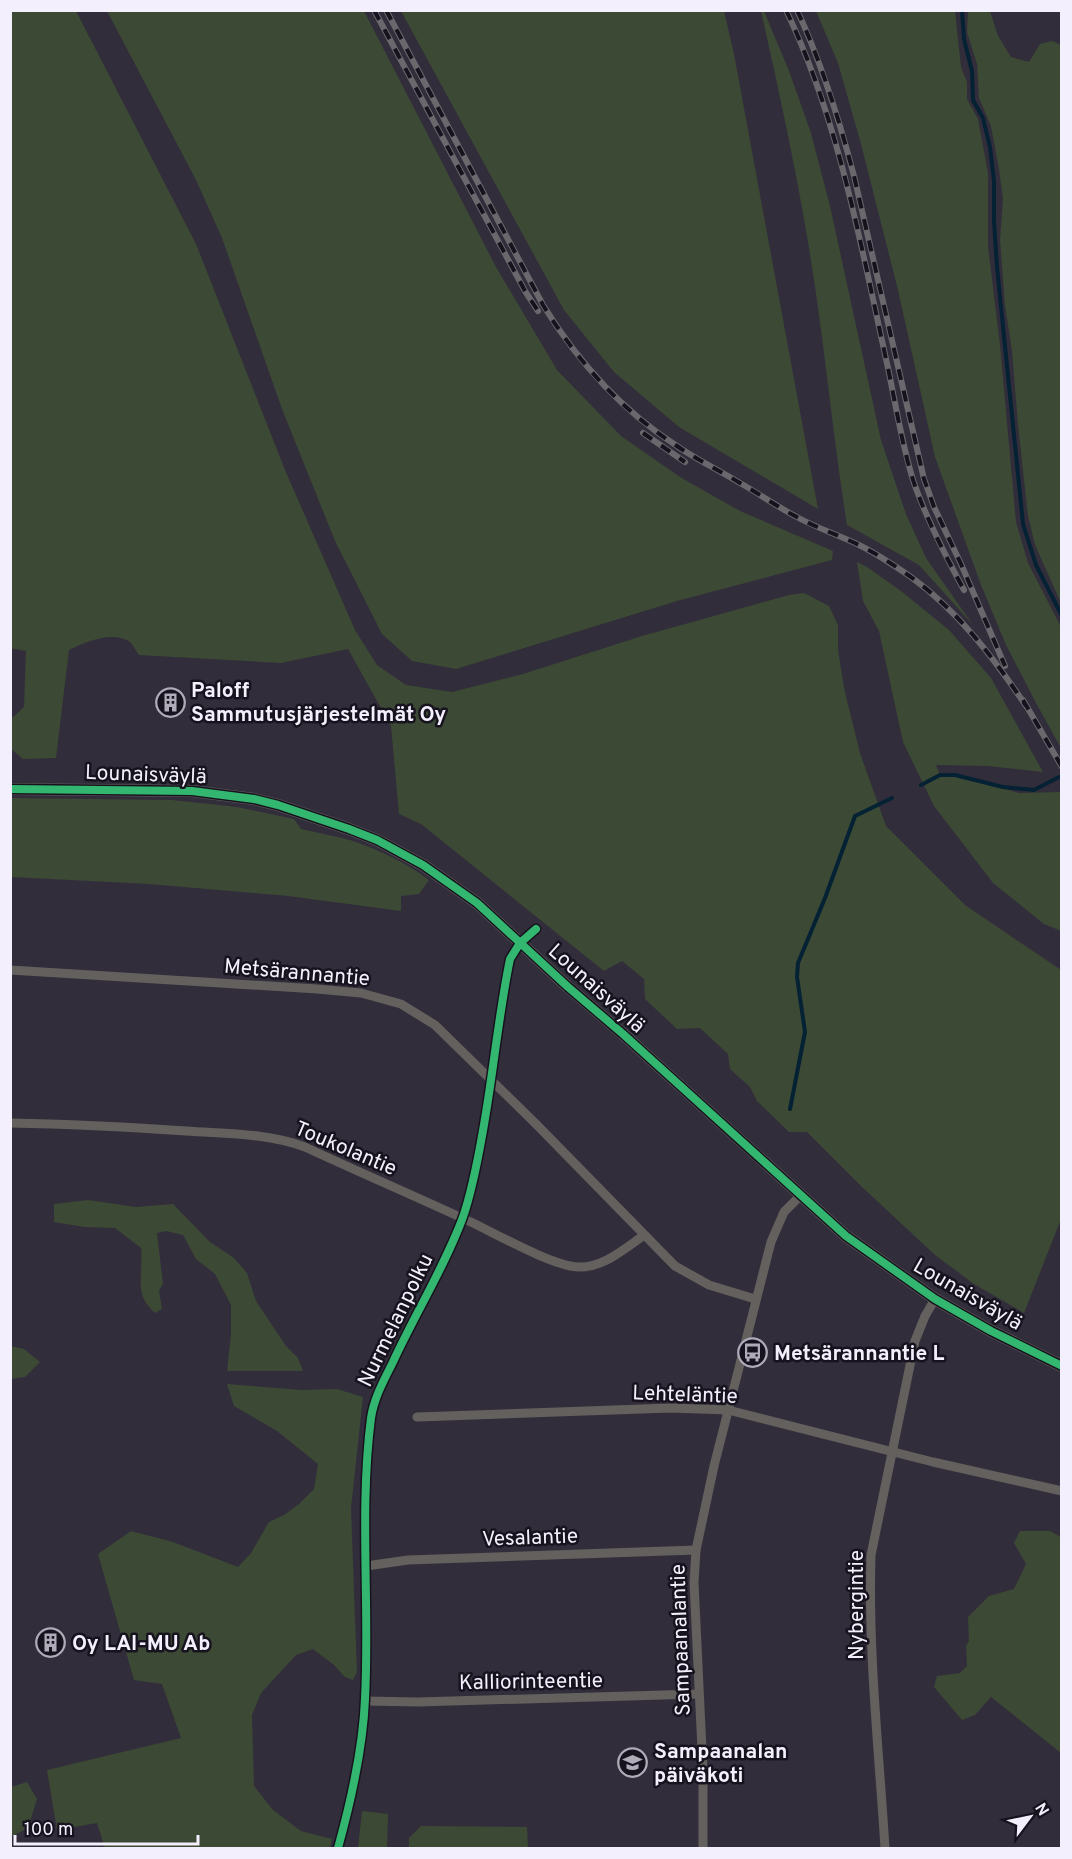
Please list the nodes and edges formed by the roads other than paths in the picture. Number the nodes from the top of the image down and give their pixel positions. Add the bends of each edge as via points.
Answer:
1 (10, 789) edge
2 (10, 970) edge
3 (10, 1122) edge
4 (800, 1196) junction
5 (643, 1236) junction
6 (756, 1299) junction
7 (935, 1299) junction
8 (1062, 1365) edge
9 (728, 1410) junction
10 (417, 1417) dead end
11 (893, 1452) junction
12 (1062, 1491) edge
13 (696, 1550) junction
14 (366, 1566) dead end
15 (698, 1694) junction
16 (365, 1701) dead end
17 (703, 1848) edge
18 (885, 1848) edge

1 - 4 street, Lounaisväylä via 192,791 255,799 377,840 423,865 477,903
2 - 5 street, Metsärannantie via 317,989 361,993 401,1004 435,1025
3 - 5 street, Toukolantie via 286,1140 557,1262 578,1267 613,1257
4 - 6 street, Sampaanalantie via 784,1212 771,1242
4 - 7 street, Lounaisväylä via 846,1236
5 - 6 street, Metsärannantie via 675,1266 709,1285
6 - 9 street, Sampaanalantie
7 - 8 street, Lounaisväylä
7 - 11 street, Nybergintie via 915,1341
9 - 10 street, Lehteläntie via 670,1408
9 - 11 street, Lehteläntie
9 - 13 street, Sampaanalantie
11 - 12 street, Lehteläntie
11 - 18 street, Nybergintie via 871,1555 870,1590
13 - 14 street, Vesalantie via 408,1560
13 - 15 street, Sampaanalantie
15 - 16 street, Kalliorinteentie
15 - 17 street, Sampaanalantie

